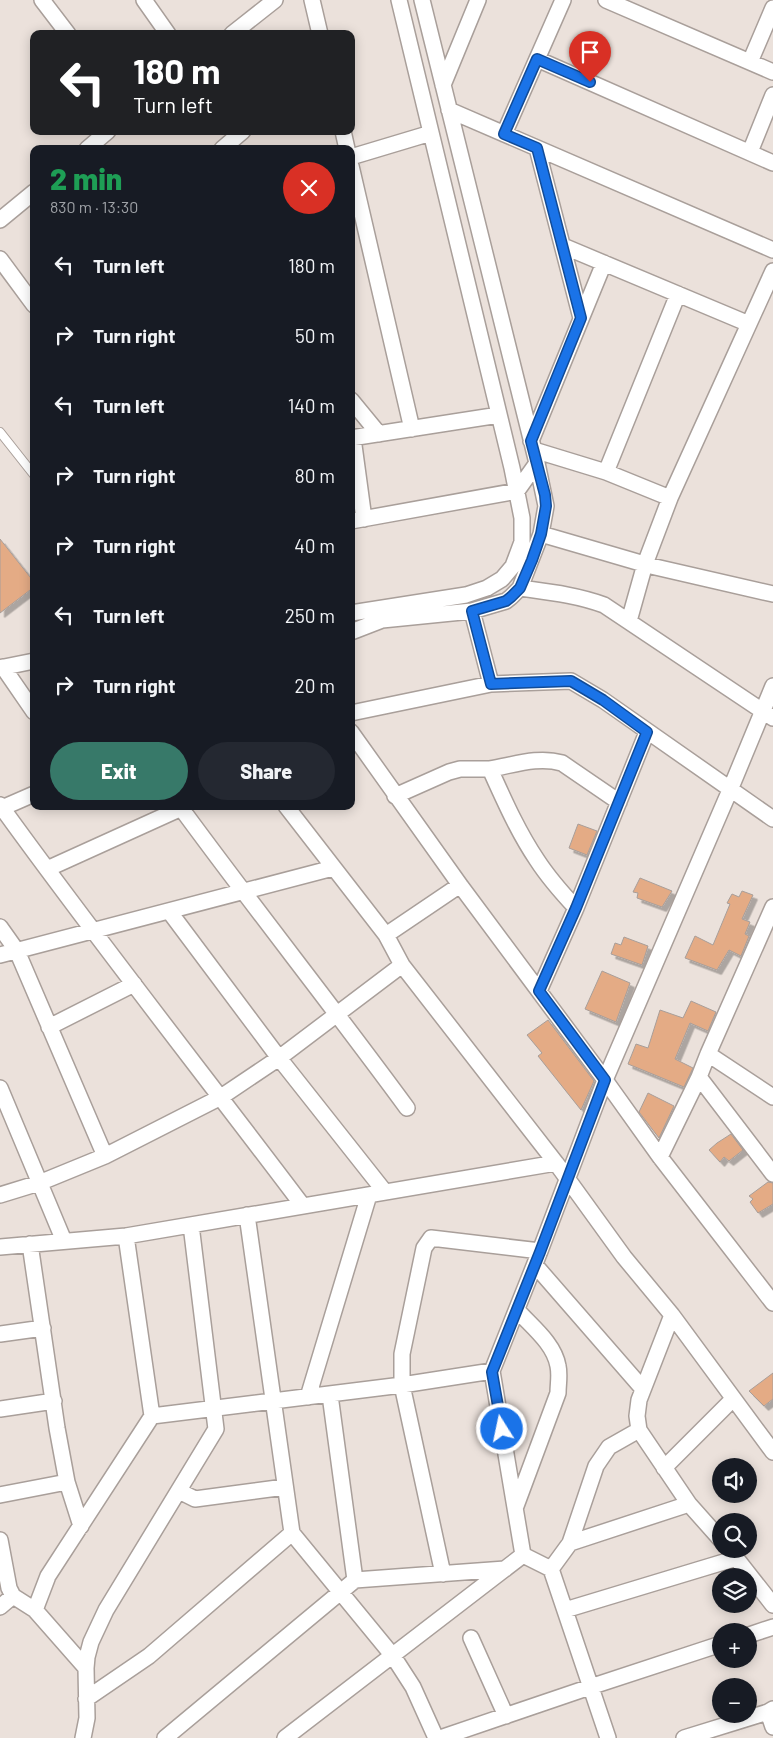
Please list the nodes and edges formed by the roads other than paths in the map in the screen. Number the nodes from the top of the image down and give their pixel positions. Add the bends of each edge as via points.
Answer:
1 (42, 0) edge
2 (144, 0) edge
3 (275, 0) edge
4 (312, 0) edge
5 (399, 0) edge
6 (422, 0) edge
7 (478, 0) edge
8 (563, 0) edge
9 (606, 0) edge
10 (773, 8) edge
11 (65, 30) edge
12 (165, 30) edge
13 (237, 30) edge
14 (319, 30) edge
15 (537, 59) junction
16 (750, 62) junction
17 (773, 72) edge
18 (442, 85) junction
19 (773, 95) edge
20 (449, 110) junction
21 (431, 133) junction
22 (504, 134) junction
23 (103, 135) edge
24 (239, 135) edge
25 (92, 145) edge
26 (227, 145) edge
27 (537, 148) junction
28 (750, 152) junction
29 (355, 156) edge
30 (773, 163) edge
31 (355, 183) edge
32 (30, 195) edge
33 (0, 220) edge
34 (563, 246) junction
35 (773, 250) edge
36 (0, 260) edge
37 (604, 264) junction
38 (773, 271) edge
39 (678, 294) junction
40 (30, 300) edge
41 (581, 318) junction
42 (749, 324) junction
43 (355, 405) edge
44 (499, 415) junction
45 (412, 429) junction
46 (0, 432) edge
47 (379, 434) junction
48 (355, 438) edge
49 (534, 451) junction
50 (30, 470) edge
51 (606, 472) junction
52 (355, 479) edge
53 (517, 492) junction
54 (670, 498) junction
55 (358, 520) edge
56 (541, 534) junction
57 (645, 564) junction
58 (520, 588) junction
59 (773, 594) edge
60 (472, 611) junction
61 (355, 612) edge
62 (629, 621) junction
63 (355, 630) edge
64 (30, 662) edge
65 (2, 667) edge
66 (491, 684) junction
67 (773, 686) edge
68 (30, 706) edge
69 (355, 712) edge
70 (768, 715) edge
71 (647, 732) junction
72 (355, 738) edge
73 (490, 769) junction
74 (730, 790) junction
75 (30, 796) edge
76 (395, 796) junction
77 (619, 802) junction
78 (1, 807) edge
79 (176, 810) edge
80 (185, 810) edge
81 (289, 810) edge
82 (773, 819) edge
83 (332, 868) junction
84 (48, 869) junction
85 (460, 885) junction
86 (242, 892) junction
87 (576, 908) junction
88 (169, 911) junction
89 (772, 911) edge
90 (0, 927) edge
91 (92, 931) junction
92 (386, 935) junction
93 (17, 951) junction
94 (0, 955) edge
95 (402, 965) junction
96 (134, 984) junction
97 (539, 991) junction
98 (337, 1012) junction
99 (49, 1027) junction
100 (708, 1054) junction
101 (279, 1058) junction
102 (699, 1077) junction
103 (605, 1080) junction
104 (0, 1088) edge
105 (221, 1097) junction
106 (773, 1097) edge
107 (407, 1108) dead end
108 (7, 1124) edge
109 (105, 1156) junction
110 (660, 1157) junction
111 (556, 1163) junction
112 (773, 1174) edge
113 (567, 1179) junction
114 (39, 1183) junction
115 (385, 1192) junction
116 (0, 1195) edge
117 (369, 1195) junction
118 (303, 1206) junction
119 (247, 1215) junction
120 (191, 1225) junction
121 (126, 1236) junction
122 (64, 1241) junction
123 (1, 1244) edge
124 (30, 1244) junction
125 (538, 1258) junction
126 (773, 1303) edge
127 (517, 1310) junction
128 (672, 1315) junction
129 (43, 1328) junction
130 (0, 1334) edge
131 (492, 1372) junction
132 (402, 1385) junction
133 (643, 1390) junction
134 (330, 1395) junction
135 (308, 1397) junction
136 (733, 1399) junction
137 (54, 1401) junction
138 (273, 1402) junction
139 (0, 1409) edge
140 (213, 1409) junction
141 (152, 1416) junction
142 (639, 1430) junction
143 (773, 1452) edge
144 (664, 1468) junction
145 (67, 1482) junction
146 (285, 1487) junction
147 (178, 1491) junction
148 (0, 1495) edge
149 (689, 1504) junction
150 (516, 1506) junction
151 (80, 1526) junction
152 (712, 1530) edge
153 (292, 1533) junction
154 (0, 1540) edge
155 (570, 1543) junction
156 (523, 1554) junction
157 (718, 1558) edge
158 (737, 1558) edge
159 (504, 1569) junction
160 (551, 1569) junction
161 (443, 1574) junction
162 (355, 1580) junction
163 (340, 1593) junction
164 (13, 1596) junction
165 (773, 1605) edge
166 (0, 1607) edge
167 (35, 1610) junction
168 (565, 1610) junction
169 (773, 1627) edge
170 (757, 1632) edge
171 (471, 1638) dead end
172 (712, 1647) edge
173 (393, 1656) junction
174 (86, 1668) junction
175 (590, 1686) junction
176 (86, 1699) junction
177 (770, 1710) edge
178 (506, 1716) junction
179 (87, 1718) junction
180 (773, 1728) edge
181 (83, 1738) edge
182 (93, 1738) edge
183 (167, 1738) edge
184 (285, 1738) edge
185 (438, 1738) edge
186 (608, 1738) edge
187 (684, 1738) edge

1 - 11 street
2 - 12 street
3 - 13 street
4 - 14 street
5 - 21 street
6 - 18 street
7 - 18 street
8 - 15 street
9 - 16 street
10 - 16 street
15 - 22 street
15 - 28 street
16 - 17 street
18 - 20 street
19 - 28 street
20 - 22 street
20 - 49 street
21 - 29 street
21 - 44 street
22 - 27 street
23 - 25 street
24 - 26 street
27 - 34 street
27 - 35 street
28 - 30 street
31 - 45 street
32 - 33 street
34 - 37 street
34 - 41 street
36 - 40 street
37 - 39 street
37 - 41 street
38 - 42 street
39 - 42 street
39 - 51 street
41 - 49 street
42 - 54 street
43 - 47 street
44 - 45 street
44 - 53 street
45 - 47 street
46 - 50 lane
47 - 48 street
49 - 51 street
49 - 53 street
49 - 56 street via 546,506
51 - 54 street
52 - 55 street
53 - 55 street
53 - 61 street via 522,542 513,566 502,579 466,595
54 - 57 street
56 - 57 street
56 - 58 street
57 - 59 street
57 - 62 street
58 - 60 street via 506,601
58 - 62 street via 588,599
60 - 63 street via 382,620
60 - 66 street
62 - 70 street
64 - 65 street
65 - 68 street
66 - 69 street
66 - 71 street via 571,681
67 - 70 street
70 - 74 street
71 - 74 street
71 - 77 street
72 - 76 street
73 - 76 street via 449,772
73 - 77 street via 551,760 562,763
73 - 87 street via 536,859
74 - 82 street
74 - 103 street
75 - 78 street
76 - 85 street
77 - 87 street
78 - 84 street
79 - 84 street
80 - 86 street
81 - 83 street
83 - 86 street
83 - 92 street
84 - 91 street
85 - 92 street
85 - 97 street
86 - 88 street
86 - 98 street
87 - 97 street
88 - 91 street
88 - 101 street
89 - 100 street
90 - 93 street
91 - 93 street
91 - 96 street
92 - 95 street
93 - 94 street
93 - 99 street
95 - 98 street
95 - 111 street
96 - 99 street
96 - 105 street
97 - 103 street
98 - 101 street
98 - 107 street
99 - 109 street
100 - 102 street
100 - 106 street
101 - 105 street
101 - 115 street
102 - 110 street
102 - 112 street
103 - 110 street
103 - 113 street
104 - 108 street
105 - 109 street
105 - 118 street
108 - 114 street
109 - 114 street
110 - 126 street
111 - 113 street
111 - 115 street
113 - 125 street
113 - 128 street via 624,1257
114 - 116 street
114 - 122 street
115 - 117 street
117 - 118 street
117 - 135 street
118 - 119 street
119 - 120 street
119 - 138 street
120 - 121 street
120 - 140 street
121 - 122 street
121 - 141 street
122 - 124 street
123 - 124 street
124 - 129 street
125 - 127 street
125 - 132 street via 431,1238 424,1248 402,1354
125 - 133 street
127 - 131 street
127 - 150 street via 550,1348 559,1376 558,1393
128 - 133 street
128 - 136 street
129 - 130 street
129 - 137 street
131 - 132 street
131 - 150 street
132 - 134 street
132 - 161 street
133 - 142 street via 637,1416
134 - 135 street
134 - 162 street
135 - 138 street
136 - 143 street
136 - 144 street
137 - 139 street
137 - 145 street
138 - 140 street
138 - 146 street
140 - 141 street
140 - 147 street via 216,1429
141 - 151 street
142 - 144 street
142 - 155 street via 608,1447 596,1466
144 - 149 street
145 - 148 street
145 - 151 street
146 - 147 street via 195,1499
146 - 153 street
147 - 174 street via 106,1610 91,1642
149 - 152 street
149 - 155 street
150 - 156 street
151 - 167 street via 48,1576
153 - 163 street
153 - 176 street via 149,1656
154 - 164 street
155 - 160 street
156 - 159 street
156 - 160 street
157 - 168 street
158 - 165 street
159 - 161 street
159 - 173 street
160 - 168 street
161 - 162 street
162 - 163 street
163 - 173 street
163 - 183 street
164 - 166 street
164 - 167 street
167 - 174 street
168 - 175 street
169 - 170 street
171 - 178 street
172 - 175 street
173 - 184 street
173 - 185 street via 413,1687
174 - 176 street
175 - 178 street
175 - 186 street
176 - 179 street
177 - 180 street
177 - 187 street
178 - 185 street
179 - 181 street
179 - 182 street

